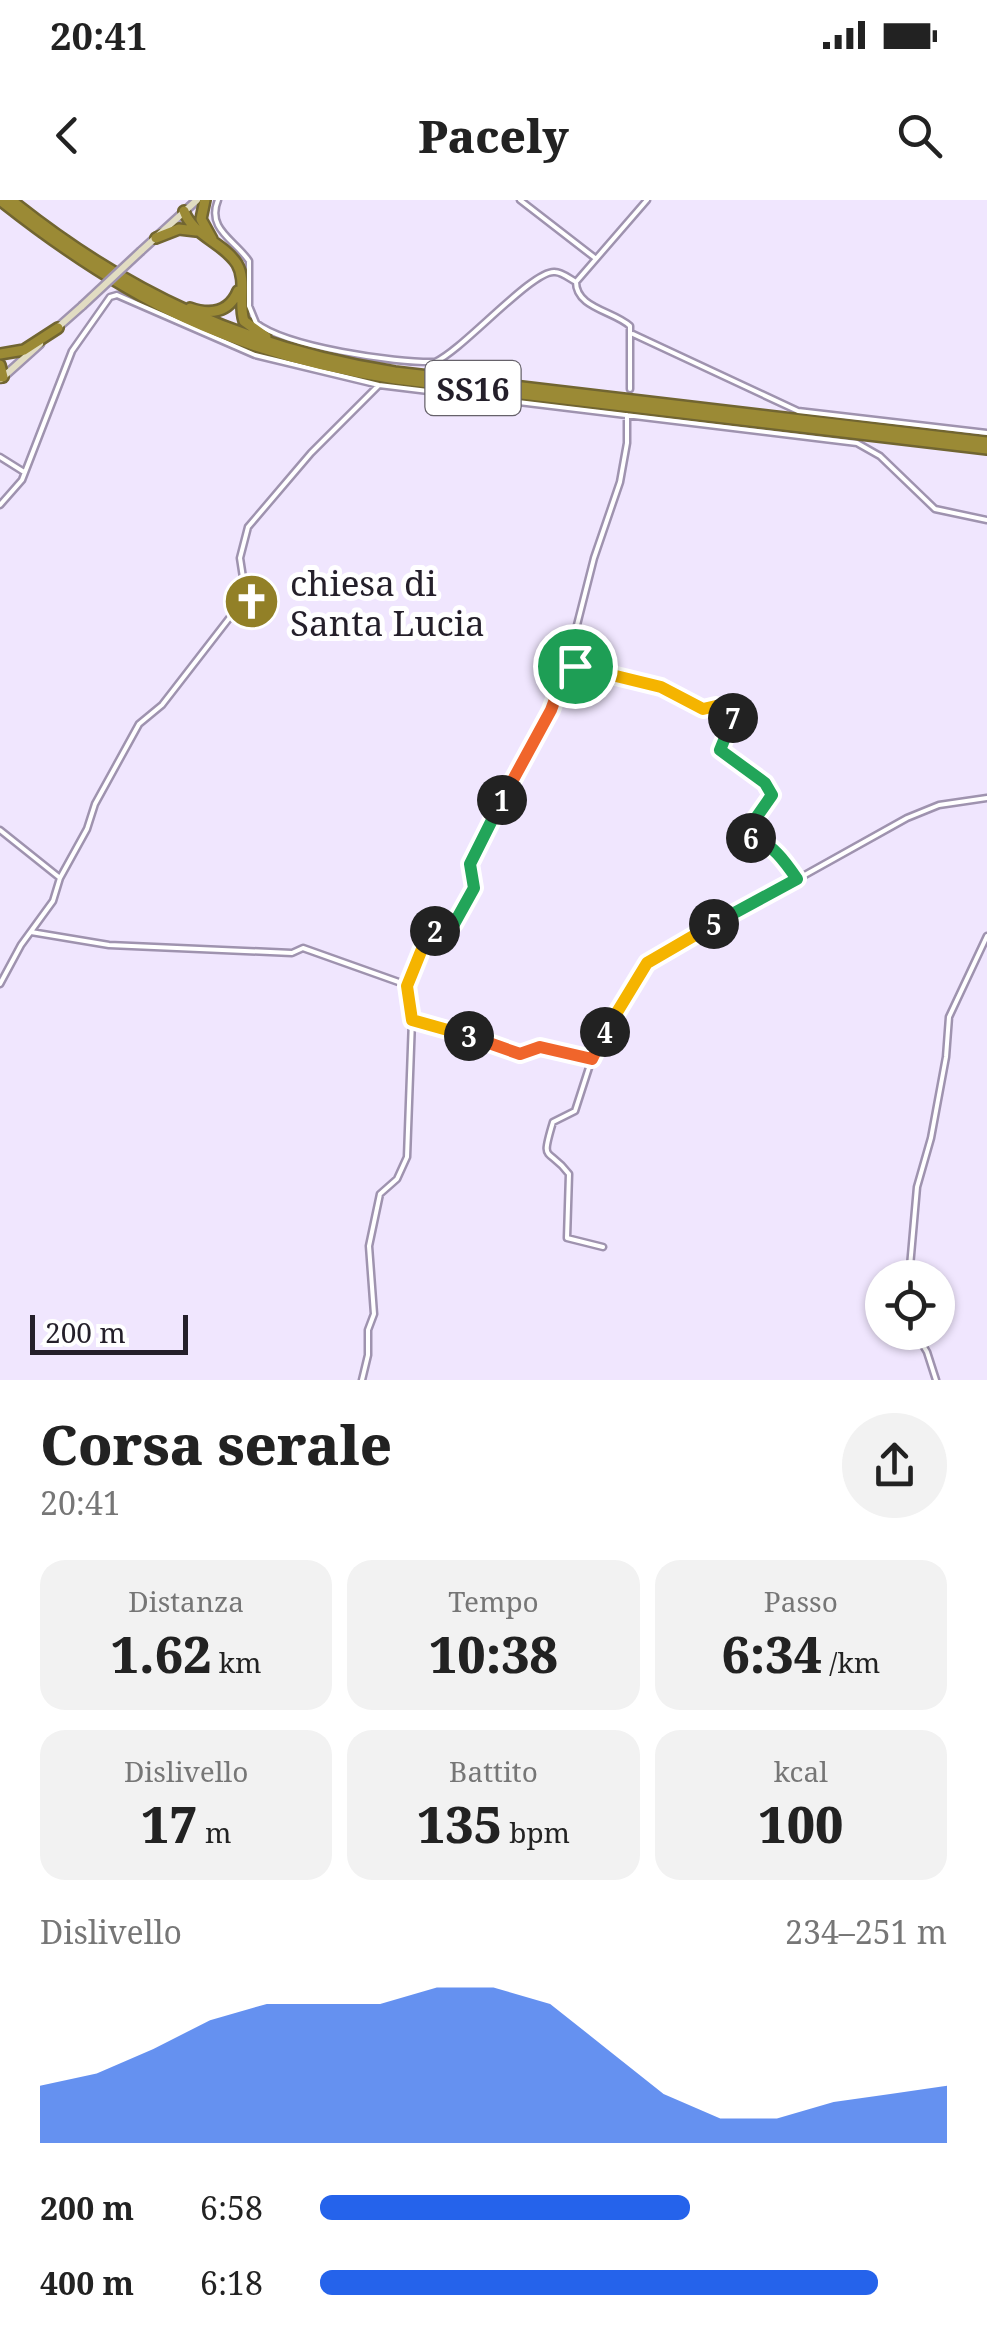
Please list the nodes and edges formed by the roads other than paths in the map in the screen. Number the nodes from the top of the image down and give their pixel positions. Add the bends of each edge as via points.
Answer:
1 (0, 200) edge
2 (11, 200) edge
3 (197, 200) edge
4 (205, 200) edge
5 (218, 200) edge
6 (520, 200) edge
7 (647, 200) edge
8 (0, 211) edge
9 (184, 211) junction
10 (201, 219) junction
11 (199, 232) junction
12 (43, 234) junction
13 (156, 238) junction
14 (213, 240) junction
15 (596, 259) junction
16 (126, 281) junction
17 (576, 282) junction
18 (241, 284) junction
19 (58, 328) junction
20 (633, 334) junction
21 (0, 354) edge
22 (317, 357) junction
23 (0, 365) edge
24 (1, 378) edge
25 (378, 385) junction
26 (630, 389) dead end
27 (628, 415) junction
28 (987, 433) edge
29 (987, 448) edge
30 (0, 457) edge
31 (24, 472) junction
32 (0, 506) edge
33 (987, 520) edge
34 (568, 664) junction
35 (987, 798) edge
36 (0, 830) edge
37 (60, 878) junction
38 (797, 879) junction
39 (32, 932) junction
40 (987, 936) edge
41 (0, 984) edge
42 (407, 986) junction
43 (412, 1020) junction
44 (592, 1059) junction
45 (603, 1247) dead end
46 (911, 1260) edge
47 (926, 1350) edge
48 (362, 1380) edge
49 (936, 1380) edge

1 - 12 highway, SS16
2 - 16 highway, SS16
3 - 9 main road
4 - 10 highway
5 - 17 street via 218,227 249,262 248,306 256,323 345,353 435,362 550,272
6 - 15 street
7 - 15 street
8 - 12 highway
9 - 10 highway
9 - 11 highway
9 - 13 main road
10 - 14 highway
11 - 13 highway via 184,228
11 - 14 highway
12 - 29 highway, SS16 via 100,274 194,324 335,368 953,450
13 - 19 main road, bridge
14 - 18 highway via 236,264
15 - 17 street
16 - 18 highway via 212,312 232,304
16 - 22 highway, SS16 via 208,321
17 - 20 street via 582,300 623,319
18 - 22 highway via 241,314 250,328
19 - 21 highway via 24,350
19 - 24 main road
20 - 26 street
20 - 28 street via 798,412
22 - 29 highway, SS16
23 - 24 highway
25 - 27 street
25 - 31 street via 255,355 118,295 72,351
25 - 37 street via 248,527 240,558 241,603 162,705 145,716
27 - 33 street via 857,443 880,456 934,509
27 - 34 street via 620,482
30 - 31 street
31 - 32 street
34 - 38 street via 661,687 703,709 716,706 730,714 720,750 772,795 748,836 768,846
34 - 42 street via 551,710 474,855 474,888 454,924 430,934
35 - 38 street via 928,808
36 - 37 street
37 - 39 street
38 - 44 street via 647,963
39 - 41 street
39 - 42 street via 108,945 292,954 303,948
40 - 46 street via 949,1017 917,1187
42 - 43 street
43 - 44 street via 520,1054 540,1047
43 - 48 street via 406,1157 397,1180 380,1194 369,1246 374,1306
44 - 45 street via 575,1111 552,1122 545,1152 569,1174 567,1238
47 - 49 street

